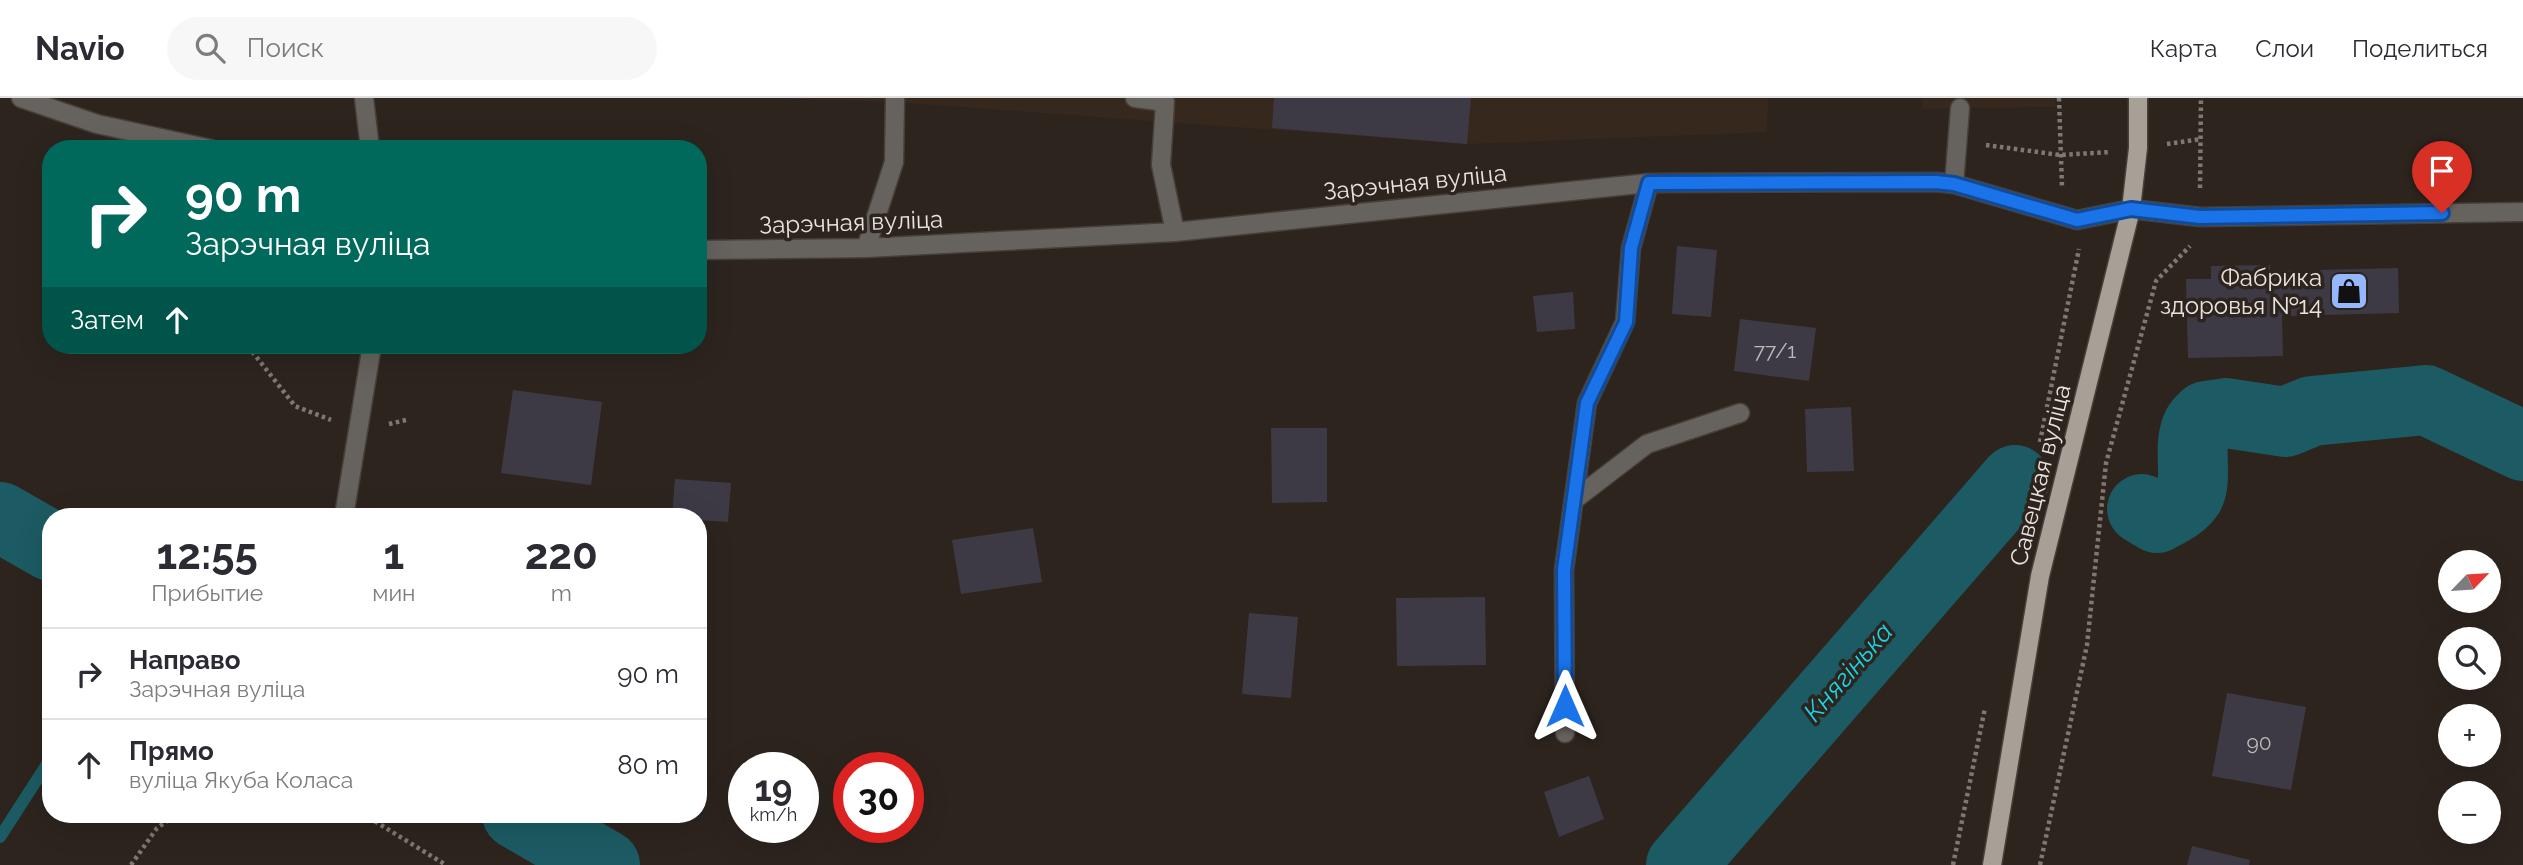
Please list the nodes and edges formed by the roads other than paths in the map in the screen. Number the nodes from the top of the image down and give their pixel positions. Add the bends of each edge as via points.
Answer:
1 (21, 98) edge
2 (364, 98) edge
3 (895, 98) edge
4 (1135, 98) edge
5 (2138, 98) edge
6 (1960, 108) dead end
7 (170, 140) edge
8 (369, 140) edge
9 (1649, 183) junction
10 (1954, 184) junction
11 (2131, 209) junction
12 (2523, 212) edge
13 (1175, 232) junction
14 (866, 248) junction
15 (707, 250) edge
16 (371, 354) edge
17 (1740, 413) dead end
18 (1574, 500) junction
19 (345, 508) edge
20 (1565, 733) dead end
21 (1992, 865) edge

1 - 7 street via 97,124
2 - 8 street
3 - 14 street via 894,162
4 - 13 street via 1165,102 1161,165
5 - 11 main road, Савецкая вуліца
6 - 10 street
9 - 10 street, Зарэчная вуліца
9 - 13 street, Зарэчная вуліца
9 - 18 street via 1631,248 1626,322 1587,403
10 - 11 street, Зарэчная вуліца via 2077,220
11 - 12 street, Зарэчная вуліца via 2200,217
11 - 21 main road, Савецкая вуліца via 2040,576
13 - 14 street, Зарэчная вуліца
14 - 15 street, Зарэчная вуліца
16 - 19 street
17 - 18 street via 1647,444
18 - 20 street via 1564,570

